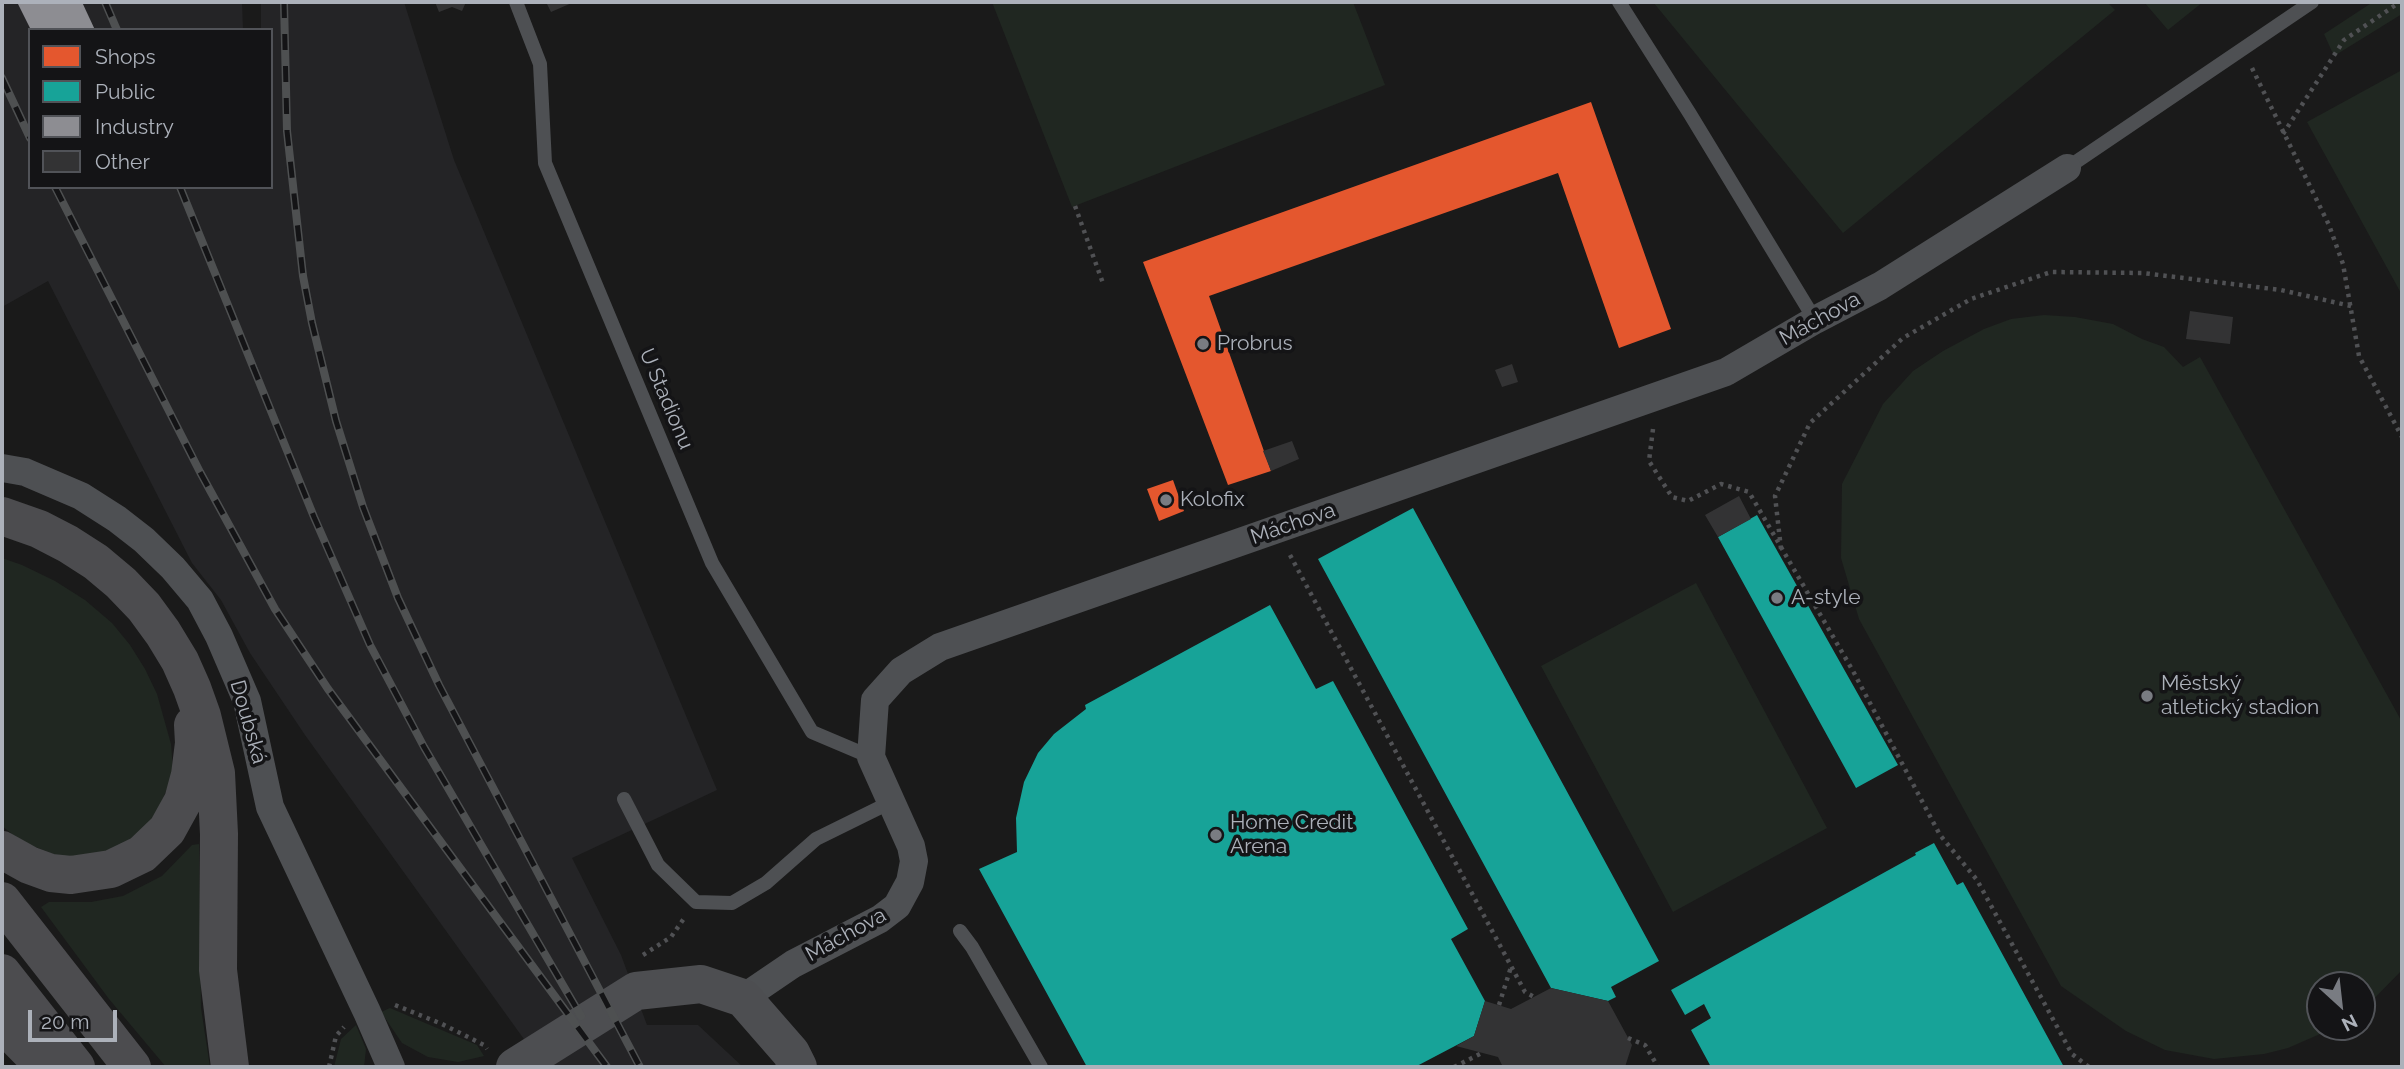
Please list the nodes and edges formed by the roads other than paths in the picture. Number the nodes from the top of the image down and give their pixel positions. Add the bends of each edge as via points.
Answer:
1 (516, 2) edge
2 (1619, 2) edge
3 (2312, 2) edge
4 (2067, 168) joint
5 (1815, 320) junction
6 (2, 468) edge
7 (2, 516) edge
8 (180, 661) junction
9 (871, 757) junction
10 (624, 799) dead end
11 (891, 802) junction
12 (2, 850) edge
13 (2, 901) edge
14 (960, 931) dead end
15 (2, 973) edge
16 (743, 998) junction
17 (2, 1023) edge
18 (45, 1067) edge
19 (76, 1067) edge
20 (132, 1067) edge
21 (230, 1067) edge
22 (391, 1067) edge
23 (515, 1067) edge
24 (798, 1067) edge
25 (1041, 1067) edge

1 - 9 lane, U Stadionu via 540,64 545,163 712,563 812,732
2 - 5 lane
3 - 4 lane
4 - 5 street, Máchova via 1880,286
5 - 9 street, Máchova via 1726,372 940,647 901,671 875,700
6 - 22 street, Doubská via 25,472 81,496 117,519 173,568 200,600 247,701 270,807
7 - 8 highway via 39,529 96,562 144,607
8 - 12 highway via 192,712 190,775 183,801 155,843 111,869 71,875 51,873
8 - 21 highway via 202,716 216,773 218,970
9 - 11 street, Máchova
10 - 11 lane via 658,865 696,902 733,904 766,883 816,839
11 - 16 street, Máchova via 914,861 910,882 897,906 793,964
13 - 20 highway
14 - 25 lane
15 - 19 highway
16 - 23 street via 701,984 636,991
16 - 24 street
17 - 18 highway

